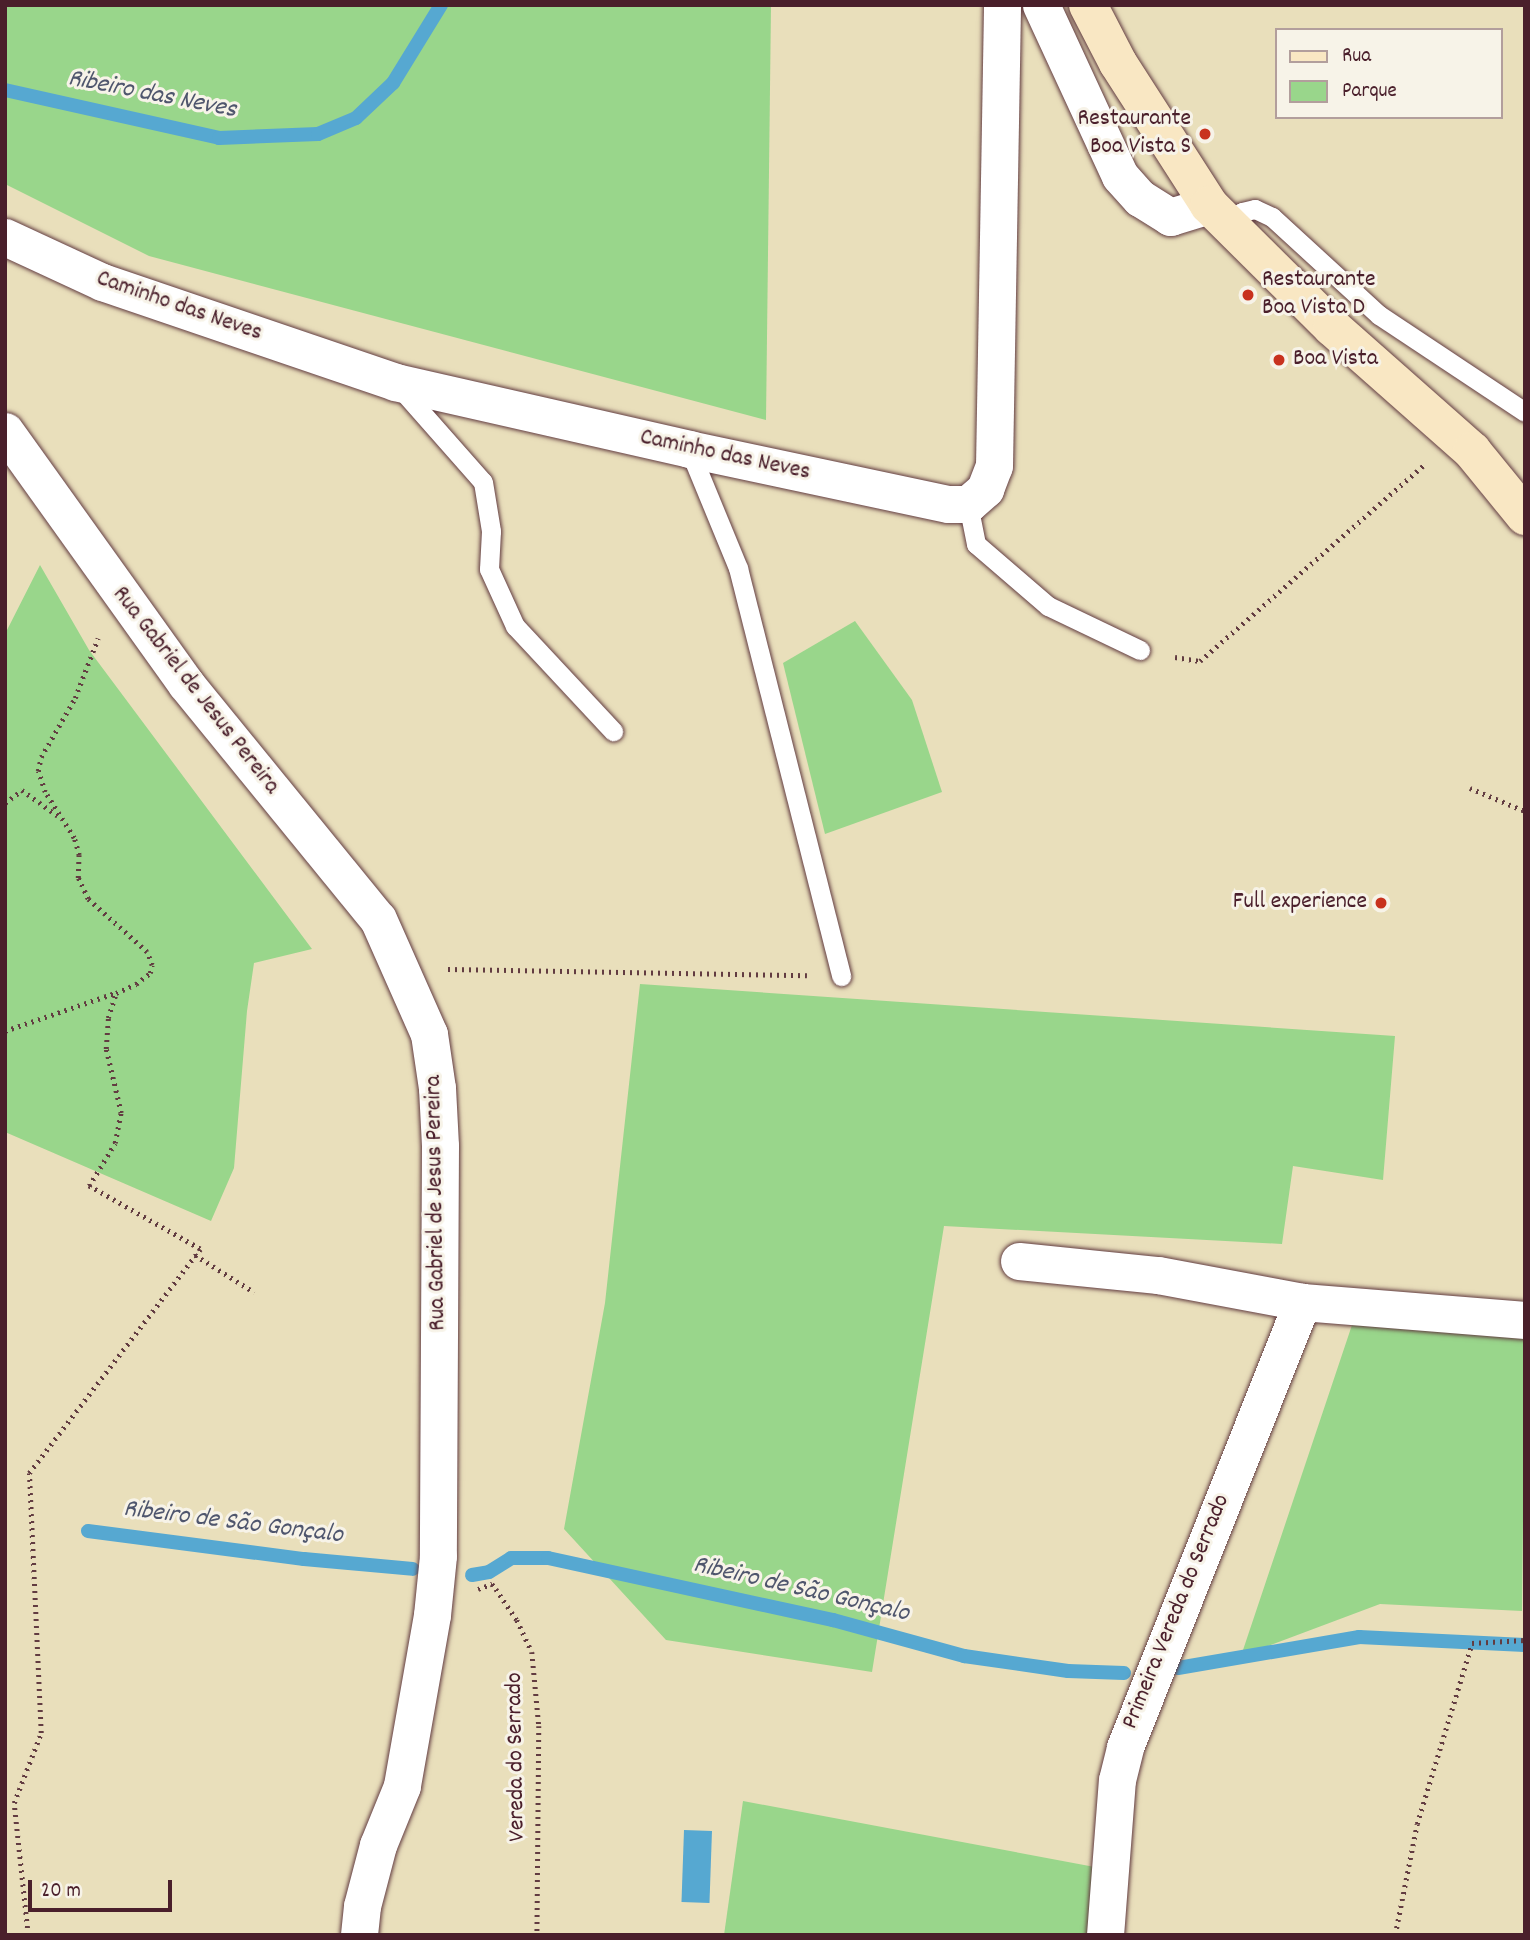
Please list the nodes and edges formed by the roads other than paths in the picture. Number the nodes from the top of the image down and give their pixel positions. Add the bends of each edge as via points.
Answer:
1 (1002, 5) edge
2 (1041, 5) edge
3 (1088, 5) edge
4 (1217, 214) junction
5 (5, 237) edge
6 (395, 382) junction
7 (1525, 412) edge
8 (5, 431) edge
9 (689, 449) junction
10 (968, 504) junction
11 (1525, 516) edge
12 (1140, 650) dead end
13 (613, 731) dead end
14 (841, 976) road end
15 (1019, 1261) dead end
16 (1302, 1302) junction
17 (1525, 1321) edge
18 (359, 1935) edge
19 (1105, 1935) edge

1 - 10 street via 994,466 985,489
2 - 4 street via 1119,176 1140,198 1170,217
3 - 4 main road via 1118,63
4 - 7 lane via 1255,209 1272,217 1378,315
4 - 11 main road via 1332,327 1472,451
5 - 6 street, Caminho das Neves via 102,282
6 - 9 street, Caminho das Neves
6 - 13 lane via 484,482 491,531 489,569 515,626
8 - 18 street, Rua Gabriel de Jesus Pereira via 186,684 378,919 429,1034 437,1088 440,1187 438,1556 402,1786 378,1845
9 - 10 street, Caminho das Neves via 948,504
9 - 14 lane via 738,568
10 - 12 lane via 976,544 1037,597
15 - 16 street via 1158,1275
16 - 17 street
16 - 19 street, Primeira Vereda do Serrado via 1125,1747 1117,1780

